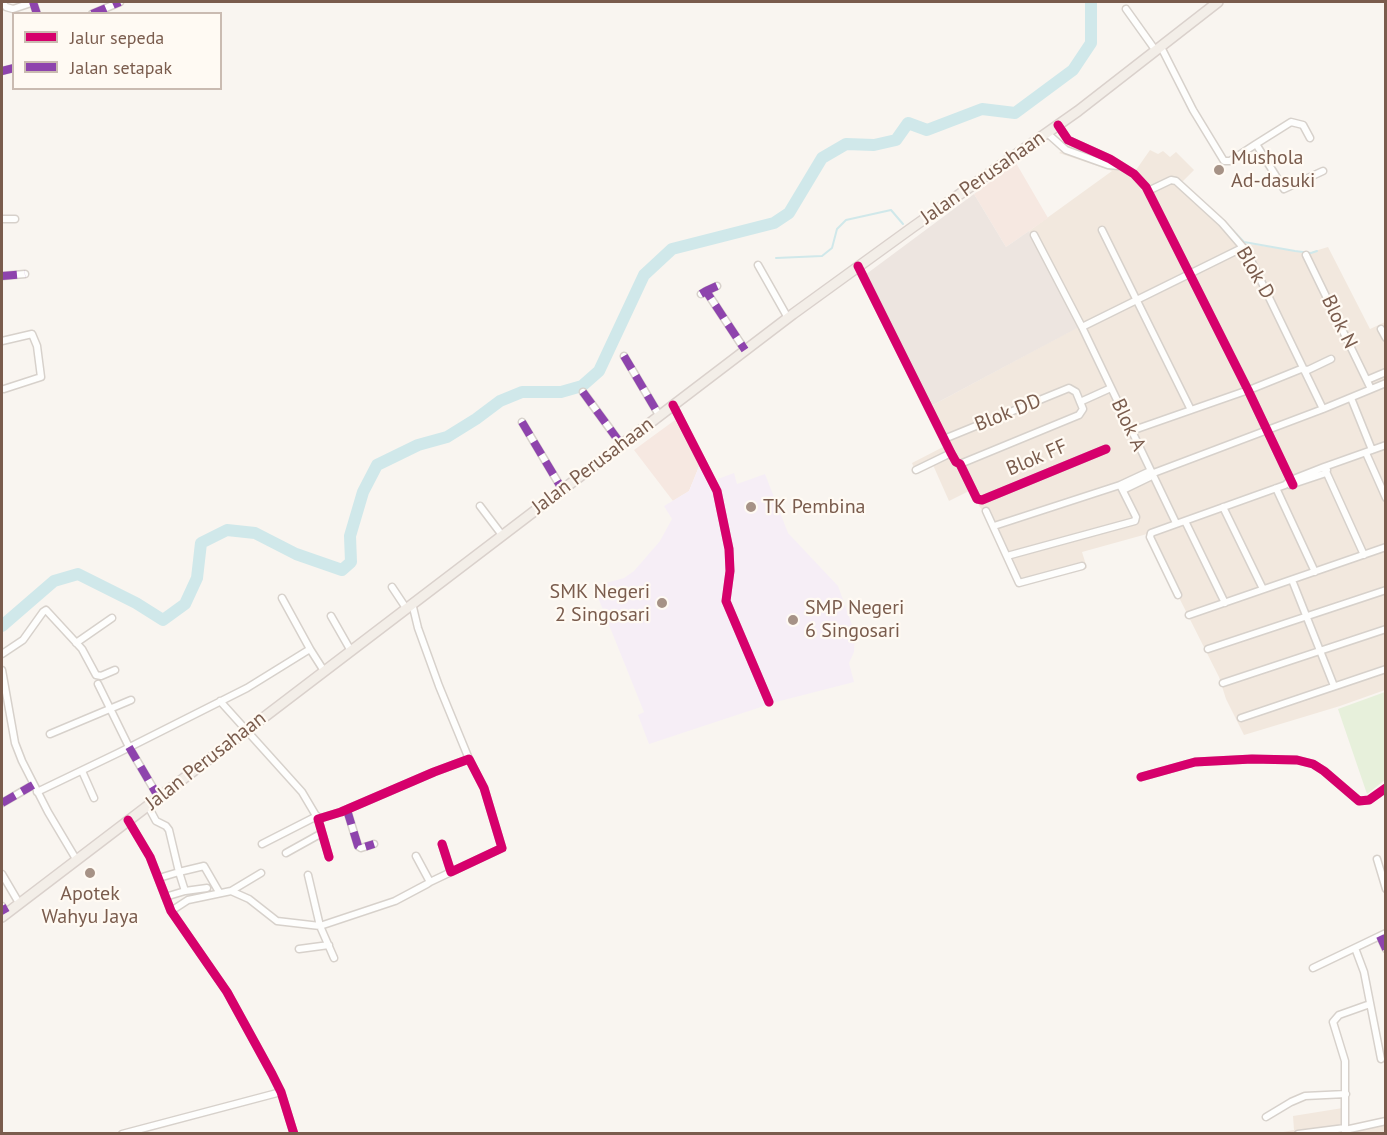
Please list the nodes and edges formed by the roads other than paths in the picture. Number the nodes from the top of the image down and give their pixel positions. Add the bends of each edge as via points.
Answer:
1 (2, 2) edge
2 (33, 2) edge
3 (120, 2) edge
4 (1218, 2) edge
5 (1126, 9) dead end
6 (97, 12) edge
7 (1158, 49) junction
8 (1058, 125) junction
9 (1047, 134) junction
10 (1311, 138) dead end
11 (1256, 144) junction
12 (1119, 166) junction
13 (1323, 171) dead end
14 (1148, 191) junction
15 (2, 219) edge
16 (15, 219) dead end
17 (1102, 230) dead end
18 (1034, 235) dead end
19 (1242, 248) junction
20 (1306, 255) dead end
21 (758, 265) dead end
22 (858, 266) junction
23 (1190, 273) junction
24 (25, 274) dead end
25 (2, 276) edge
26 (717, 286) dead end
27 (1136, 300) junction
28 (788, 318) junction
29 (1082, 327) junction
30 (1381, 329) dead end
31 (1386, 338) edge
32 (2, 340) edge
33 (745, 350) junction
34 (624, 356) dead end
35 (1331, 359) dead end
36 (1304, 370) junction
37 (1386, 372) edge
38 (1367, 380) junction
39 (1386, 383) edge
40 (1111, 388) junction
41 (4, 389) dead end
42 (1371, 389) junction
43 (1248, 390) junction
44 (583, 392) dead end
45 (1351, 398) junction
46 (1080, 402) junction
47 (673, 405) junction
48 (1191, 410) junction
49 (1323, 410) junction
50 (659, 415) junction
51 (522, 422) dead end
52 (1268, 430) junction
53 (1131, 431) junction
54 (944, 439) junction
55 (621, 444) junction
56 (1386, 445) edge
57 (1106, 448) dead end
58 (1369, 452) junction
59 (951, 453) junction
60 (960, 464) junction
61 (1326, 469) junction
62 (916, 470) dead end
63 (1151, 474) junction
64 (1290, 483) junction
65 (1122, 488) junction
66 (1276, 488) junction
67 (562, 489) junction
68 (1386, 498) edge
69 (480, 506) dead end
70 (1223, 507) junction
71 (986, 511) dead end
72 (1185, 520) junction
73 (1176, 524) junction
74 (994, 526) junction
75 (502, 536) junction
76 (1386, 547) edge
77 (1364, 555) junction
78 (1007, 556) junction
79 (1082, 566) dead end
80 (1315, 572) junction
81 (1292, 580) junction
82 (392, 587) dead end
83 (1263, 589) junction
84 (1386, 590) edge
85 (1178, 595) dead end
86 (282, 598) dead end
87 (1225, 603) junction
88 (409, 606) junction
89 (331, 615) dead end
90 (1189, 615) dead end
91 (1306, 616) junction
92 (112, 618) dead end
93 (1386, 629) edge
94 (76, 643) junction
95 (310, 649) junction
96 (1208, 649) dead end
97 (351, 651) junction
98 (1320, 652) junction
99 (2, 654) edge
100 (1386, 669) edge
101 (2, 670) edge
102 (115, 670) dead end
103 (324, 671) junction
104 (1223, 683) dead end
105 (98, 684) dead end
106 (1334, 686) junction
107 (131, 700) dead end
108 (220, 701) junction
109 (769, 702) dead end
110 (111, 709) junction
111 (1241, 718) dead end
112 (245, 731) junction
113 (50, 734) dead end
114 (129, 747) junction
115 (469, 759) junction
116 (82, 771) junction
117 (1141, 777) dead end
118 (33, 785) junction
119 (1386, 788) edge
120 (37, 792) junction
121 (94, 798) dead end
122 (159, 798) junction
123 (2, 803) edge
124 (148, 806) junction
125 (347, 810) junction
126 (317, 818) junction
127 (128, 820) junction
128 (322, 833) junction
129 (262, 844) dead end
130 (374, 844) dead end
131 (442, 844) dead end
132 (286, 853) dead end
133 (416, 856) dead end
134 (329, 857) dead end
135 (76, 859) junction
136 (1377, 859) dead end
137 (179, 872) junction
138 (451, 872) junction
139 (261, 873) dead end
140 (2, 874) edge
141 (308, 875) dead end
142 (159, 878) junction
143 (430, 882) junction
144 (207, 888) dead end
145 (1386, 889) edge
146 (185, 891) junction
147 (231, 891) junction
148 (219, 892) junction
149 (165, 897) junction
150 (19, 903) junction
151 (3, 909) edge
152 (171, 911) junction
153 (320, 926) junction
154 (1383, 934) edge
155 (329, 945) junction
156 (1355, 948) junction
157 (299, 949) dead end
158 (1386, 949) edge
159 (334, 958) dead end
160 (1312, 968) dead end
161 (1370, 1004) junction
162 (1381, 1059) dead end
163 (281, 1092) junction
164 (1346, 1094) junction
165 (1266, 1118) dead end
166 (1386, 1121) edge
167 (1345, 1130) edge
168 (122, 1134) edge
169 (294, 1134) edge
170 (1298, 1134) edge

1 - 2 street via 13,9
3 - 6 street
4 - 7 main road, Jalan Perusahaan
5 - 7 street
7 - 8 main road, Jalan Perusahaan
7 - 11 street via 1221,159 1230,161
8 - 9 main road, Jalan Perusahaan
8 - 12 street via 1071,142
9 - 12 street via 1066,150
9 - 22 main road, Jalan Perusahaan
10 - 11 street via 1303,125 1293,121
11 - 13 street via 1284,189
12 - 14 street via 1134,174
14 - 19 street, Blok D via 1176,181 1222,223
14 - 23 street
15 - 16 street
17 - 27 street
18 - 29 street, Blok A
19 - 23 street
19 - 36 street, Blok D
20 - 38 street, Blok N
21 - 28 street
22 - 28 main road, Jalan Perusahaan
22 - 54 street
23 - 27 street
23 - 43 street
24 - 25 street
26 - 33 street via 703,293
27 - 29 street
27 - 48 street
28 - 33 main road, Jalan Perusahaan
29 - 40 street, Blok A
30 - 31 street
32 - 41 street via 32,334 41,377
33 - 47 main road, Jalan Perusahaan
34 - 50 street
35 - 36 street
36 - 43 street
36 - 49 street, Blok D
37 - 38 street
38 - 42 street, Blok N
39 - 42 street
40 - 46 street
40 - 53 street, Blok A
42 - 45 street
43 - 48 street
43 - 52 street
44 - 55 street
45 - 49 street
45 - 58 street
46 - 54 street, Blok DD via 1069,388
46 - 60 street via 1081,413
47 - 50 main road, Jalan Perusahaan
47 - 109 street via 717,491 729,549 726,601
48 - 53 street
49 - 52 street
50 - 55 main road, Jalan Perusahaan
51 - 67 street
52 - 63 street
52 - 64 street
53 - 63 street, Blok A
54 - 59 street
55 - 67 main road, Jalan Perusahaan
56 - 58 street
57 - 60 street, Blok FF via 982,500 975,496
58 - 61 street
58 - 68 street
59 - 60 street
59 - 62 street
61 - 64 street
61 - 77 street
63 - 65 street
63 - 73 street, Blok A
64 - 66 street
65 - 74 street
65 - 78 street via 1135,521
66 - 70 street
66 - 80 street
67 - 75 main road, Jalan Perusahaan
69 - 75 street
70 - 72 street
70 - 83 street
71 - 74 street
72 - 73 street
72 - 87 street
73 - 85 street via 1150,536
74 - 78 street
75 - 88 main road, Jalan Perusahaan
76 - 77 street
77 - 80 street
78 - 79 street via 1020,583
80 - 81 street
81 - 83 street
81 - 91 street
82 - 88 street
83 - 87 street
84 - 91 street
86 - 95 street
87 - 90 street
88 - 97 main road, Jalan Perusahaan
88 - 115 street
89 - 97 street
91 - 96 street
91 - 98 street
92 - 94 street
93 - 98 street
94 - 99 street via 46,610 23,640
94 - 102 street via 84,650 96,675
95 - 103 street
95 - 108 street
97 - 103 main road, Jalan Perusahaan
98 - 104 street
98 - 106 street
100 - 106 street
101 - 118 street via 17,750
103 - 112 main road, Jalan Perusahaan
105 - 110 street
106 - 111 street
107 - 110 street
108 - 112 street
108 - 114 street
110 - 113 street
110 - 114 street
112 - 122 main road, Jalan Perusahaan
112 - 126 street via 302,792
114 - 116 street
114 - 122 street
115 - 125 street
115 - 138 street via 484,788 502,848
116 - 120 street
116 - 121 street
117 - 119 street via 1195,762 1297,760 1317,766 1359,801 1369,800
118 - 120 street
118 - 123 street
120 - 135 street
122 - 124 main road, Jalan Perusahaan
124 - 127 main road, Jalan Perusahaan
124 - 137 street via 156,822 169,830
125 - 126 street
125 - 130 street via 358,846
126 - 128 street
126 - 129 street
127 - 135 main road, Jalan Perusahaan
127 - 142 street
128 - 132 street
128 - 134 street
131 - 138 street
133 - 143 street
135 - 150 main road, Jalan Perusahaan
136 - 145 street
137 - 142 street
137 - 146 street
137 - 148 street via 204,866
138 - 143 street
139 - 147 street
140 - 150 street
141 - 153 street
142 - 149 street
143 - 153 street via 395,901
144 - 146 street
146 - 149 street
147 - 148 street
147 - 153 street via 249,899 277,921
148 - 152 street via 184,902
149 - 152 street
150 - 151 main road, Jalan Perusahaan
152 - 163 street via 227,992
153 - 155 street
154 - 156 street
154 - 158 street
155 - 157 street
155 - 159 street
156 - 160 street
156 - 161 street
161 - 162 street
161 - 164 street via 1339,1015 1333,1022 1346,1061
163 - 168 street
163 - 169 street
164 - 165 street via 1305,1096
164 - 167 street
166 - 167 street
167 - 170 street

